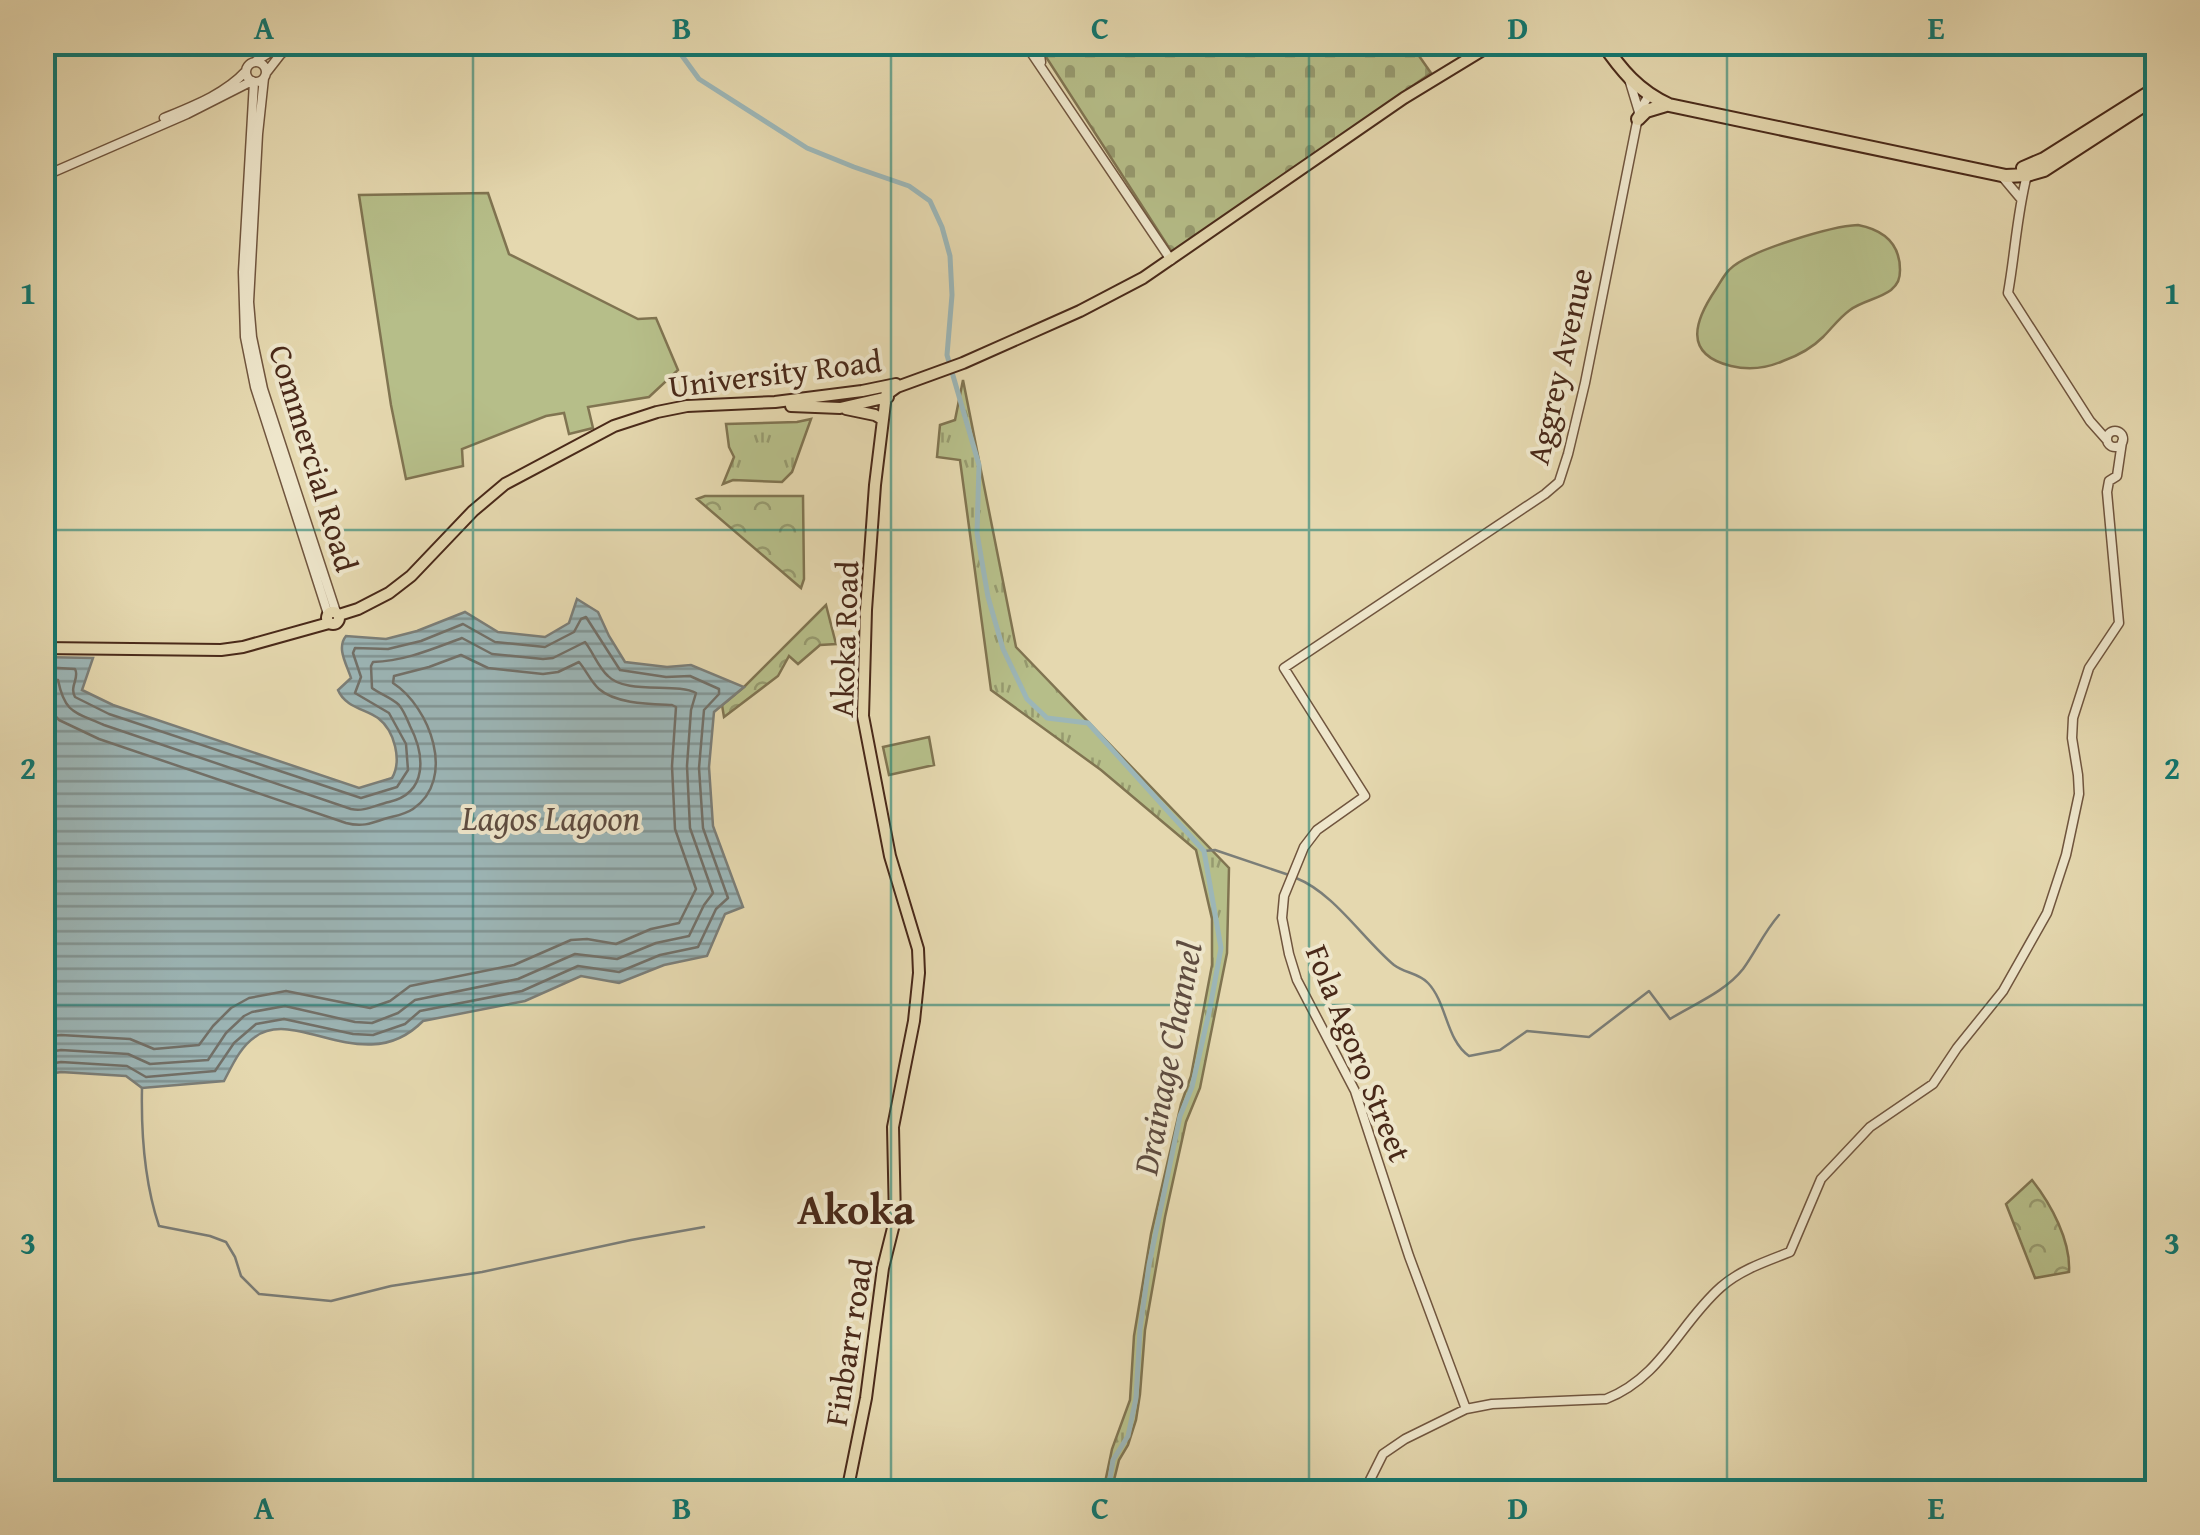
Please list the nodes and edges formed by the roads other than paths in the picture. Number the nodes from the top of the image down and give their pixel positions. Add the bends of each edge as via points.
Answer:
1 (286, 42) edge
2 (294, 42) edge
3 (1024, 42) edge
4 (1038, 42) edge
5 (1496, 42) edge
6 (1605, 42) edge
7 (282, 53) junction
8 (254, 62) junction
9 (286, 63) dead end
10 (1042, 67) junction
11 (246, 71) junction
12 (265, 75) junction
13 (1629, 79) junction
14 (253, 82) junction
15 (2158, 87) edge
16 (1649, 95) junction
17 (2158, 96) edge
18 (1669, 105) junction
19 (1639, 115) junction
20 (42, 174) edge
21 (2000, 174) junction
22 (2026, 175) junction
23 (2020, 199) junction
24 (1172, 260) junction
25 (950, 368) junction
26 (922, 378) junction
27 (862, 391) junction
28 (829, 394) junction
29 (887, 403) junction
30 (826, 407) junction
31 (840, 408) junction
32 (882, 420) junction
33 (2090, 421) junction
34 (2114, 430) junction
35 (2122, 442) junction
36 (2108, 443) junction
37 (2120, 466) junction
38 (333, 617) junction
39 (42, 645) edge
40 (865, 716) junction
41 (1365, 796) joint
42 (922, 962) joint
43 (1466, 1408) junction
44 (850, 1492) edge
45 (1364, 1492) edge

1 - 8 street
2 - 7 street
3 - 10 street
4 - 10 street
5 - 24 main road
6 - 13 highway
6 - 15 highway via 1663,96 2001,171 2036,163
7 - 9 street
7 - 12 street
8 - 11 street
8 - 12 street via 263,64
10 - 24 street
11 - 14 street
11 - 20 street via 196,104
12 - 14 street
12 - 38 street, Commercial Road via 252,337
13 - 16 highway
13 - 19 street
14 - 20 street
14 - 38 street, Commercial Road via 244,338
16 - 18 highway
16 - 19 street
17 - 22 highway via 2059,162
18 - 19 highway
18 - 21 highway
19 - 41 street, Aggrey Avenue via 1560,482 1284,668
21 - 22 highway
21 - 23 street
22 - 23 street
23 - 33 street via 2008,293
24 - 25 main road via 1094,304
25 - 26 main road
25 - 29 main road, University Road
26 - 27 main road, University Road
26 - 29 main road via 889,391
27 - 28 main road, University Road
27 - 29 main road
28 - 30 main road via 834,400
28 - 38 main road, University Road via 687,406 614,426 505,484 412,576
29 - 31 main road, University Road
29 - 32 main road, Akoka Road
29 - 40 main road
30 - 31 main road, University Road
30 - 38 main road, University Road via 686,411 607,434 514,484 414,582 382,602
31 - 32 main road
32 - 40 main road, Akoka Road via 866,610
33 - 34 street
33 - 36 street
34 - 35 street
34 - 36 street
35 - 36 street
35 - 37 street
36 - 37 street
37 - 43 street via 2107,492 2119,623 2089,668 2073,718 2078,794 2066,855 2047,914 2003,991 1933,1084 1870,1127 1822,1180 1790,1252 1724,1284 1642,1378 1606,1398
38 - 39 main road, University Road via 214,646
40 - 42 main road, Akoka Road via 890,856
41 - 43 street, Fola Agoro Street via 1316,830 1304,847 1282,918 1297,980 1355,1092
42 - 44 main road, Finbarr road via 893,1127 895,1220
43 - 45 street via 1383,1454

